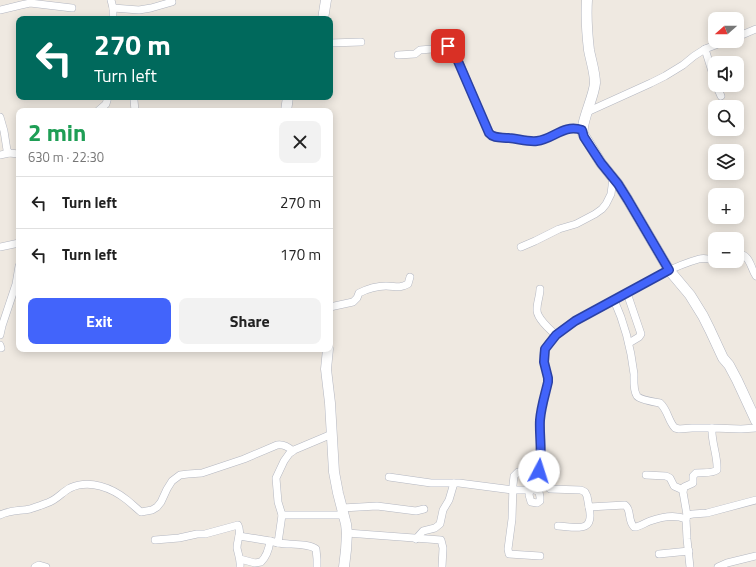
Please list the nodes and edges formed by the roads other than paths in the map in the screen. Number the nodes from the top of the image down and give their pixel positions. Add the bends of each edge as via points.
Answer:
1 (111, 0) edge
2 (326, 0) edge
3 (587, 0) edge
4 (172, 2) dead end
5 (72, 8) dead end
6 (113, 8) junction
7 (0, 10) edge
8 (113, 16) edge
9 (323, 16) edge
10 (756, 29) edge
11 (744, 34) edge
12 (361, 42) dead end
13 (333, 43) edge
14 (708, 48) edge
15 (705, 49) junction
16 (398, 55) dead end
17 (708, 59) edge
18 (719, 92) edge
19 (721, 96) dead end
20 (107, 100) edge
21 (134, 100) dead end
22 (101, 108) edge
23 (135, 108) edge
24 (587, 112) junction
25 (0, 117) edge
26 (582, 130) junction
27 (8, 153) junction
28 (16, 154) edge
29 (0, 155) edge
30 (613, 178) junction
31 (16, 244) edge
32 (0, 247) edge
33 (521, 248) dead end
34 (744, 255) edge
35 (708, 258) edge
36 (669, 270) junction
37 (756, 276) edge
38 (410, 277) dead end
39 (16, 284) edge
40 (540, 289) dead end
41 (627, 293) junction
42 (614, 300) junction
43 (333, 306) edge
44 (0, 335) edge
45 (556, 335) junction
46 (629, 342) junction
47 (328, 352) edge
48 (756, 421) edge
49 (712, 428) junction
50 (756, 428) edge
51 (332, 434) junction
52 (292, 451) junction
53 (539, 471) junction
54 (646, 475) dead end
55 (389, 477) dead end
56 (454, 483) junction
57 (513, 490) junction
58 (530, 490) dead end
59 (683, 490) junction
60 (756, 500) edge
61 (589, 507) junction
62 (424, 509) dead end
63 (343, 512) junction
64 (0, 515) edge
65 (282, 515) junction
66 (686, 517) junction
67 (558, 526) dead end
68 (347, 533) junction
69 (239, 536) junction
70 (416, 539) junction
71 (156, 540) dead end
72 (270, 541) junction
73 (278, 543) junction
74 (688, 551) junction
75 (659, 554) dead end
76 (540, 556) dead end
77 (756, 556) edge
78 (240, 559) junction
79 (35, 567) edge
80 (46, 567) edge
81 (240, 567) edge
82 (316, 567) edge
83 (344, 567) edge
84 (442, 567) edge
85 (690, 567) edge
86 (718, 567) edge

1 - 6 street
2 - 9 street
3 - 24 street via 587,33 595,85
4 - 6 street via 139,10
5 - 7 street via 30,4
6 - 8 street
10 - 11 street
12 - 13 street
14 - 15 street
15 - 17 street
15 - 24 street via 665,76
16 - 26 street via 415,54 441,44 451,48 489,133 494,137 538,141 572,128
18 - 19 street
20 - 22 street
21 - 23 street
24 - 26 street
25 - 27 street
26 - 30 street via 584,137
27 - 28 street
27 - 29 street
30 - 33 street via 611,194 602,209 576,224 559,229
30 - 36 street
31 - 32 street
34 - 37 street
35 - 36 street
36 - 41 street
36 - 48 street via 690,296 710,330
38 - 43 street via 408,284 403,286 366,290 359,293 354,302
39 - 44 street
40 - 45 street via 536,310
41 - 42 street
41 - 46 street via 641,334
42 - 45 street via 575,321
42 - 46 street
45 - 53 street via 545,349 544,356 548,382 541,410
46 - 49 street via 636,395 662,405 675,428
47 - 51 street via 326,369
49 - 50 street
49 - 59 street via 717,470 696,473 692,483
51 - 52 street
51 - 63 street via 334,472
52 - 64 street via 287,446 278,445 202,473 180,475 172,481 161,502 152,510 141,512 113,490 88,484 69,489 51,502
52 - 65 street via 276,478
53 - 57 street via 518,472 514,476
53 - 61 street via 544,483 550,488 585,492
54 - 59 street via 666,476 674,486
55 - 56 street via 431,483
56 - 57 street
56 - 70 street via 440,524 423,531
57 - 58 street
57 - 76 street via 509,554
59 - 66 street
60 - 66 street
61 - 66 street via 626,505 631,524 636,527 668,516
61 - 67 street via 590,520 583,528
62 - 63 street via 416,511 377,506
63 - 65 street
63 - 68 street
65 - 73 street
66 - 74 street
68 - 70 street
68 - 83 street
69 - 71 street via 239,526 236,525 205,534
69 - 72 street
69 - 78 street via 237,550
70 - 84 street via 441,540
72 - 73 street
72 - 78 street via 261,562
73 - 82 street via 313,546 316,549
74 - 75 street
74 - 85 street
77 - 86 street
78 - 81 street
79 - 80 street

